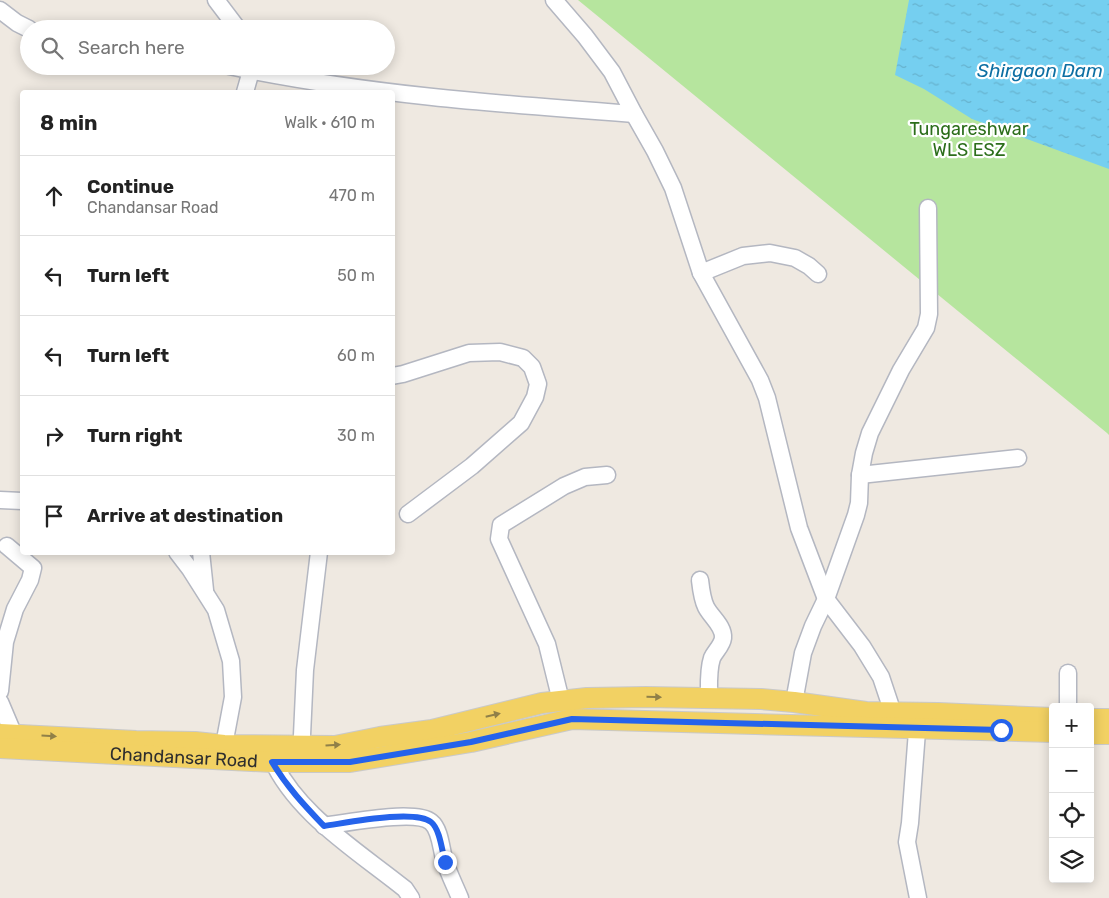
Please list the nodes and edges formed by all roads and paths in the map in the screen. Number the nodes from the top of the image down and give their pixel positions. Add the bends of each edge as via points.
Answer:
1 (216, 0) edge
2 (554, 0) edge
3 (0, 10) edge
4 (231, 20) edge
5 (20, 24) edge
6 (260, 75) edge
7 (288, 75) edge
8 (248, 90) edge
9 (384, 90) edge
10 (395, 92) edge
11 (634, 114) junction
12 (928, 208) dead end
13 (701, 273) junction
14 (818, 274) dead end
15 (395, 375) edge
16 (1018, 458) dead end
17 (607, 475) dead end
18 (860, 475) junction
19 (0, 500) edge
20 (20, 501) edge
21 (408, 514) dead end
22 (7, 546) dead end
23 (179, 555) edge
24 (201, 555) edge
25 (319, 555) edge
26 (700, 580) dead end
27 (206, 594) junction
28 (826, 599) junction
29 (1068, 673) dead end
30 (0, 691) edge
31 (709, 697) junction
32 (561, 701) junction
33 (0, 702) edge
34 (794, 702) junction
35 (1068, 703) edge
36 (1049, 718) edge
37 (1094, 719) edge
38 (1109, 719) edge
39 (894, 720) junction
40 (918, 720) junction
41 (1049, 732) edge
42 (7, 734) edge
43 (1094, 734) edge
44 (1109, 734) edge
45 (224, 745) junction
46 (0, 748) edge
47 (269, 753) junction
48 (301, 754) junction
49 (324, 826) junction
50 (411, 898) edge
51 (460, 898) edge
52 (918, 898) edge

1 - 4 street
2 - 11 street via 612,72
3 - 5 street
6 - 8 street
7 - 9 street
10 - 11 street via 435,98
11 - 13 street via 673,188
12 - 18 street via 929,314 926,328 870,433
13 - 14 street via 743,256 770,253 795,258
13 - 28 street via 767,398 798,528
15 - 21 street via 468,353 500,352 523,358 532,367 538,384 521,423 472,466
16 - 18 street
17 - 32 street via 585,477 564,486 501,525 499,539 547,644
18 - 28 street via 856,515
19 - 20 street
22 - 30 street via 33,568 5,642
23 - 27 street
24 - 27 street
25 - 48 street via 305,670
26 - 31 street via 706,607 723,638 710,666
27 - 45 street via 216,610 231,661 233,697
28 - 34 street via 803,653
28 - 39 street via 881,677
29 - 35 street
32 -> 31 main road via 597,697
31 - 34 main road
48 -> 32 main road via 432,730
33 - 42 street
34 - 39 main road via 866,712
36 - 40 main road
37 - 38 main road
39 - 40 main road
39 - 48 main road via 572,719 471,742 350,762
40 - 41 main road
40 - 52 street via 907,842
42 -> 45 main road
43 - 44 main road
45 - 47 main road
46 - 47 main road, Chandansar Road
47 - 48 main road
47 - 49 street via 281,777
49 - 50 street via 405,889
49 - 51 street via 404,816 432,822

